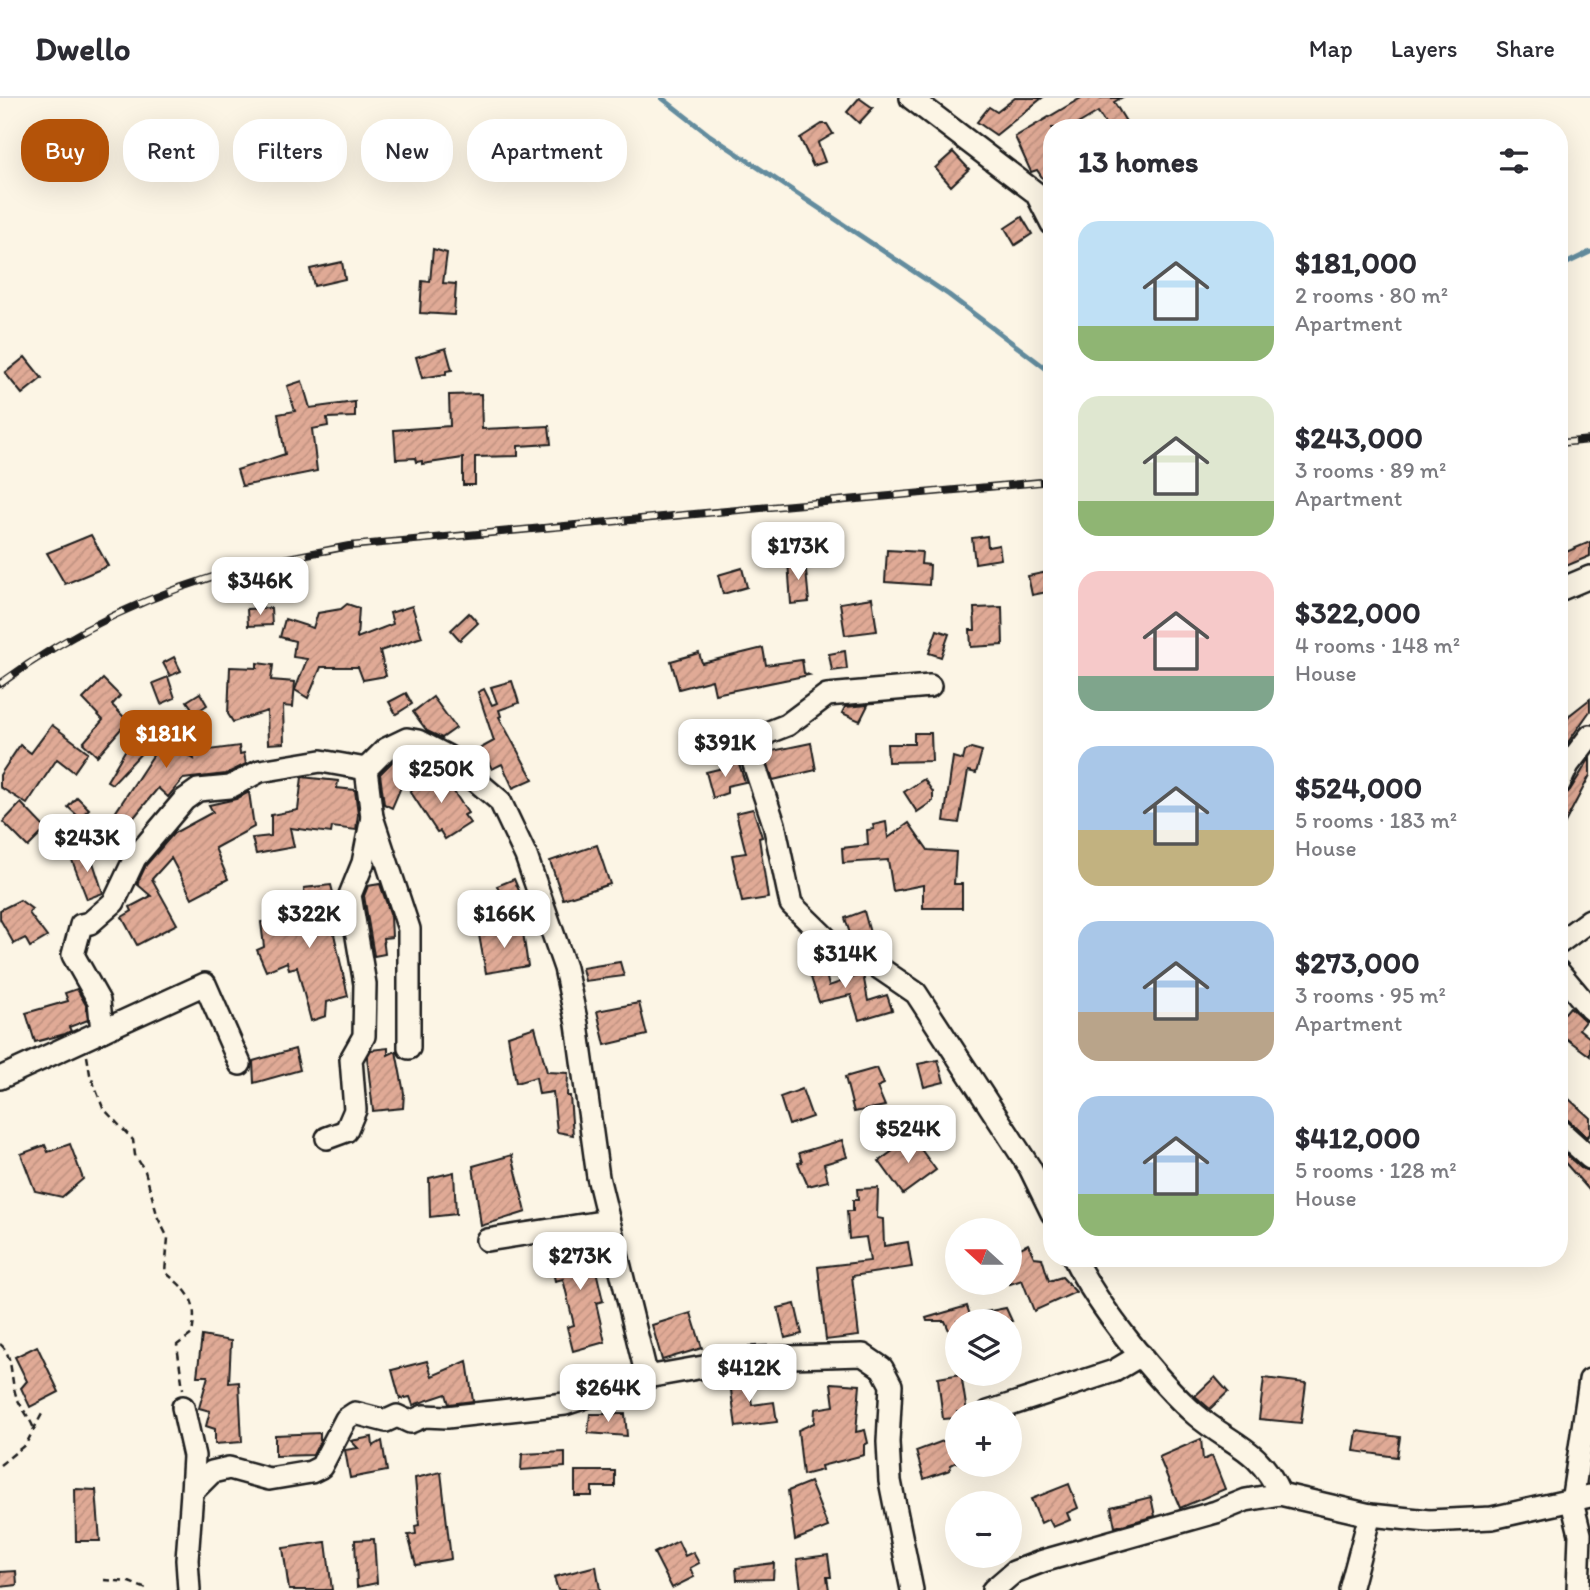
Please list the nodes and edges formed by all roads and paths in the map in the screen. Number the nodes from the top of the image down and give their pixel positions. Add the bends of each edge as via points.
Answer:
1 (911, 98) edge
2 (1043, 207) edge
3 (1590, 577) edge
4 (1568, 586) edge
5 (930, 686) dead end
6 (1590, 736) edge
7 (1568, 765) edge
8 (366, 769) junction
9 (372, 817) junction
10 (1590, 920) edge
11 (1568, 936) edge
12 (1568, 987) edge
13 (1590, 1009) edge
14 (93, 1035) junction
15 (409, 1048) dead end
16 (240, 1064) dead end
17 (0, 1078) edge
18 (327, 1138) dead end
19 (1568, 1138) edge
20 (1590, 1158) edge
21 (1043, 1195) edge
22 (608, 1221) junction
23 (487, 1241) dead end
24 (1080, 1267) edge
25 (0, 1344) edge
26 (1141, 1355) junction
27 (647, 1377) junction
28 (1590, 1380) edge
29 (1022, 1401) edge
30 (183, 1406) joint
31 (43, 1412) dead end
32 (34, 1429) junction
33 (0, 1465) edge
34 (192, 1492) junction
35 (1280, 1494) junction
36 (1581, 1499) edge
37 (1370, 1515) junction
38 (104, 1580) dead end
39 (149, 1590) edge
40 (189, 1590) edge
41 (912, 1590) edge
42 (993, 1590) edge
43 (1350, 1590) edge
44 (1578, 1590) edge

1 - 2 street via 1036,193
3 - 4 street
5 - 21 street via 827,695 787,726 764,734 754,764 774,824 791,904 834,946 916,993
6 - 7 street
8 - 9 street
8 - 14 street via 321,761 260,771 230,787 198,790 184,800 135,858 114,902 90,923 81,925 73,955 99,1001
8 - 22 street via 386,749 407,739 418,741 447,756 500,801 526,856 565,968
9 - 15 street via 409,929
9 - 18 street via 363,863 349,895 365,984 364,1035 351,1059 355,1110 346,1130
10 - 11 street
12 - 13 street
14 - 16 street via 205,984
14 - 17 street
14 - 30 path via 90,1074 103,1108 133,1140 135,1155 145,1171 167,1238 164,1272 195,1306 192,1334 177,1345
19 - 20 street
22 - 23 street
22 - 27 street
24 - 26 street
25 - 32 path via 5,1347 18,1401
26 - 29 street via 1114,1371
26 - 35 street via 1195,1413 1239,1442 1270,1472
27 - 34 street via 548,1407 424,1416 410,1422 397,1416 386,1421 355,1413 345,1419 321,1466 311,1472 269,1479 229,1468 212,1472
27 - 41 street via 754,1358 863,1355 882,1368 891,1385 890,1481
28 - 36 street
30 - 34 street via 194,1456
31 - 32 path
32 - 33 path via 26,1444
34 - 40 street
35 - 37 street
35 - 42 street via 1043,1561 1014,1572
36 - 37 street via 1492,1518 1429,1521
36 - 44 street
37 - 43 street
38 - 39 path

